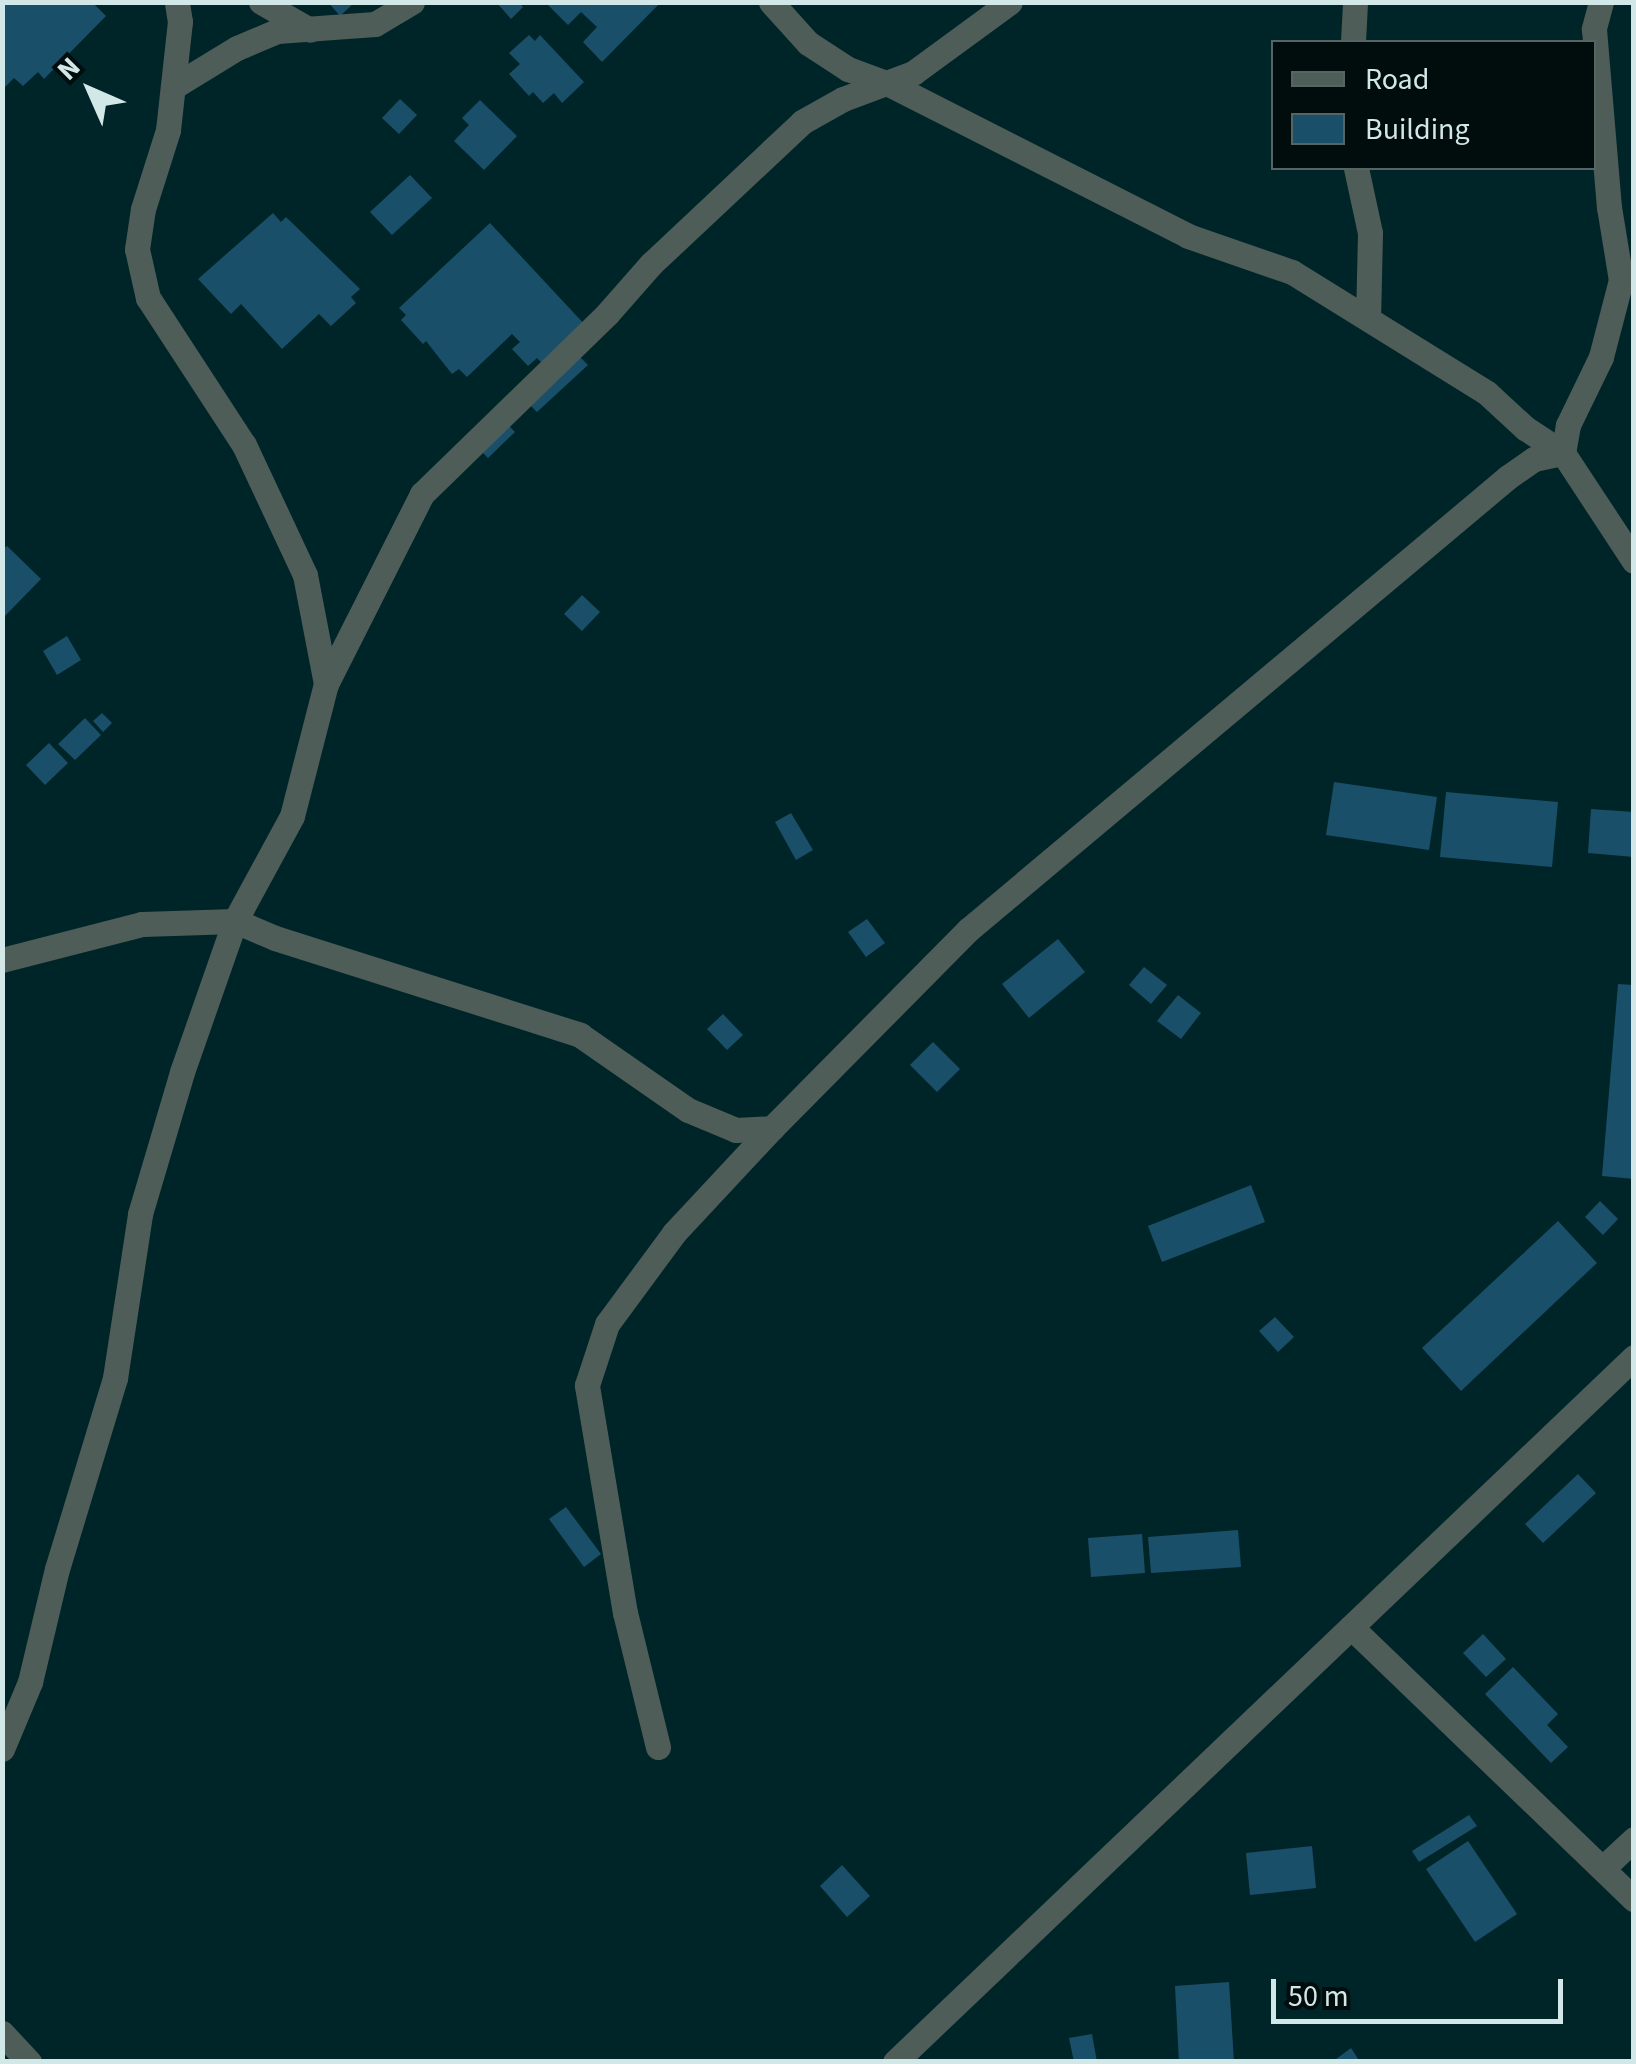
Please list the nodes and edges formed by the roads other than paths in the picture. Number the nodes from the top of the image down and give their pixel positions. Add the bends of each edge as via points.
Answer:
1 (177, 2) edge
2 (260, 2) edge
3 (412, 2) edge
4 (772, 2) edge
5 (1010, 2) edge
6 (1355, 2) edge
7 (1578, 2) edge
8 (1601, 2) edge
9 (1594, 28) junction
10 (310, 30) junction
11 (1354, 40) edge
12 (1595, 40) edge
13 (1596, 52) edge
14 (889, 84) junction
15 (173, 87) junction
16 (1356, 170) edge
17 (1634, 293) edge
18 (1368, 318) junction
19 (1610, 326) junction
20 (1564, 453) junction
21 (1634, 560) edge
22 (326, 684) junction
23 (235, 920) junction
24 (2, 960) edge
25 (772, 1128) junction
26 (1634, 1357) edge
27 (1351, 1626) junction
28 (658, 1747) dead end
29 (2, 1750) edge
30 (1634, 1838) edge
31 (1603, 1868) junction
32 (1634, 1899) edge
33 (2, 2033) edge
34 (29, 2062) edge
35 (895, 2062) edge

1 - 15 street
2 - 10 street
3 - 10 street via 375,24
4 - 14 street via 808,43 848,69
5 - 14 street
6 - 11 street
7 - 9 street
8 - 9 street
9 - 12 street
10 - 15 street via 277,32 236,48
13 - 19 street via 1621,280
14 - 18 street via 1188,236 1292,272
14 - 22 street via 802,122 422,494
15 - 22 street via 138,249 148,298 244,444 305,576
16 - 18 street via 1370,233
17 - 19 street
18 - 20 street via 1487,393
19 - 20 street via 1568,425
20 - 21 street
20 - 25 street via 1534,459 1508,477 968,930
22 - 23 street via 292,816
23 - 24 street via 142,924
23 - 25 street via 580,1036 688,1110 736,1130
23 - 29 street via 140,1214 115,1378 30,1682
25 - 28 street via 674,1233 607,1324 587,1385 625,1613
26 - 27 street
27 - 31 street
27 - 35 street
30 - 31 street
31 - 32 street
33 - 34 street

